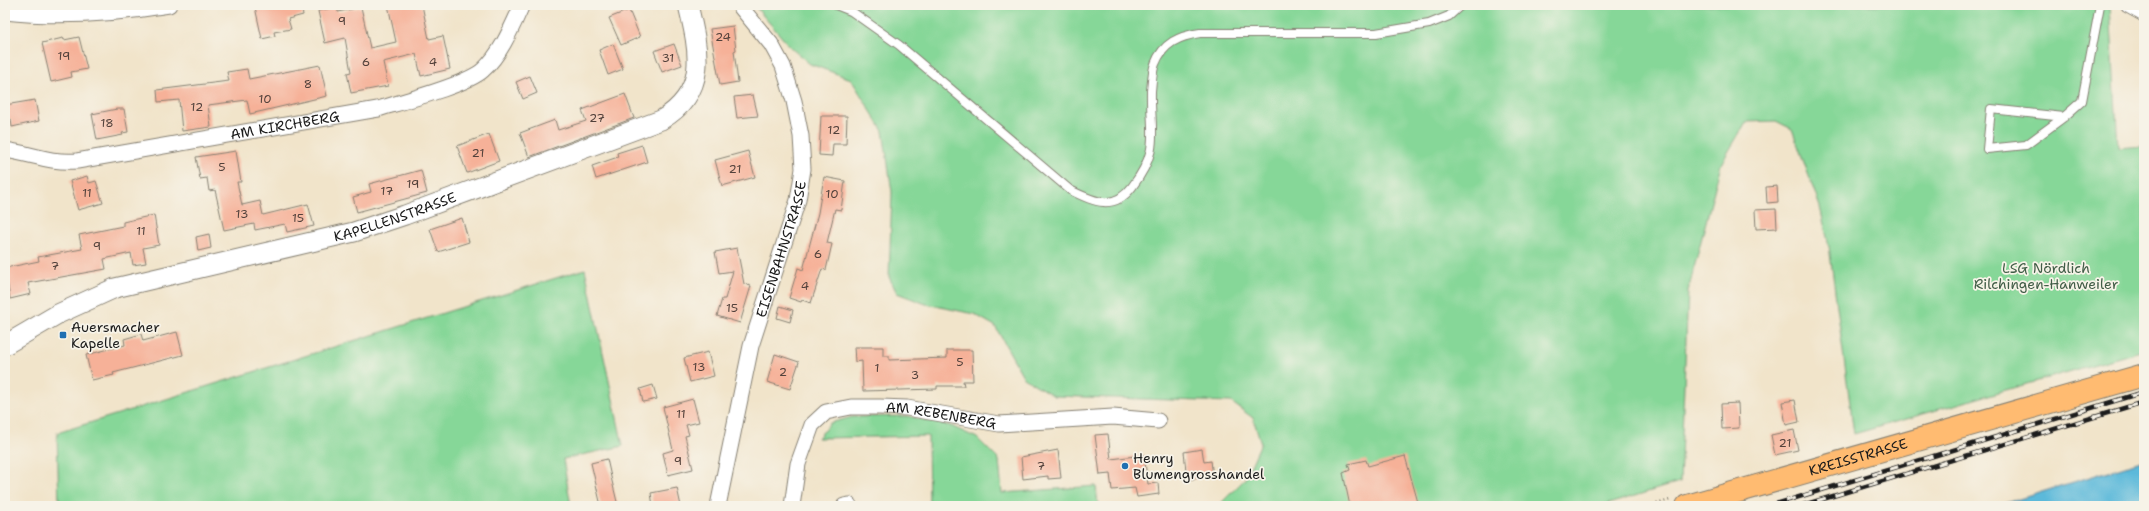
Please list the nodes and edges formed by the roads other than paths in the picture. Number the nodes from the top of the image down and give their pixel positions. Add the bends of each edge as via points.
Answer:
1 (169, 5) edge
2 (522, 5) edge
3 (688, 5) edge
4 (739, 5) edge
5 (836, 5) edge
6 (1461, 5) edge
7 (2100, 5) edge
8 (2126, 5) edge
9 (5, 12) edge
10 (2144, 18) edge
11 (2064, 117) junction
12 (5, 150) edge
13 (5, 345) edge
14 (2144, 375) edge
15 (1158, 421) dead end
16 (718, 506) edge
17 (792, 506) edge
18 (1687, 506) edge

1 - 9 street via 82,14
2 - 12 street, AM KIRCHBERG via 500,49 483,71 455,84 378,109 77,161 51,162
3 - 13 street, KAPELLENSTRASSE via 697,47 698,64 695,79 683,104 661,120 405,216 354,232 115,288 58,314
4 - 16 street, EISENBAHNSTRASSE via 766,38 783,66 801,136 803,169 798,200 751,346
5 - 6 lane via 851,12 899,45 1070,190 1106,204 1118,199 1130,189 1146,167 1151,155 1154,65 1172,41 1185,35 1200,33 1353,34 1401,30 1429,24 1449,16
7 - 11 lane via 2082,101
8 - 10 lane via 2126,8
11 - 11 lane via 1991,109 1987,149 2026,145
14 - 18 main road, KREISSTRASSE
15 - 17 street, AM REBENBERG via 1114,417 999,424 907,408 850,407 826,412 812,425 798,464

